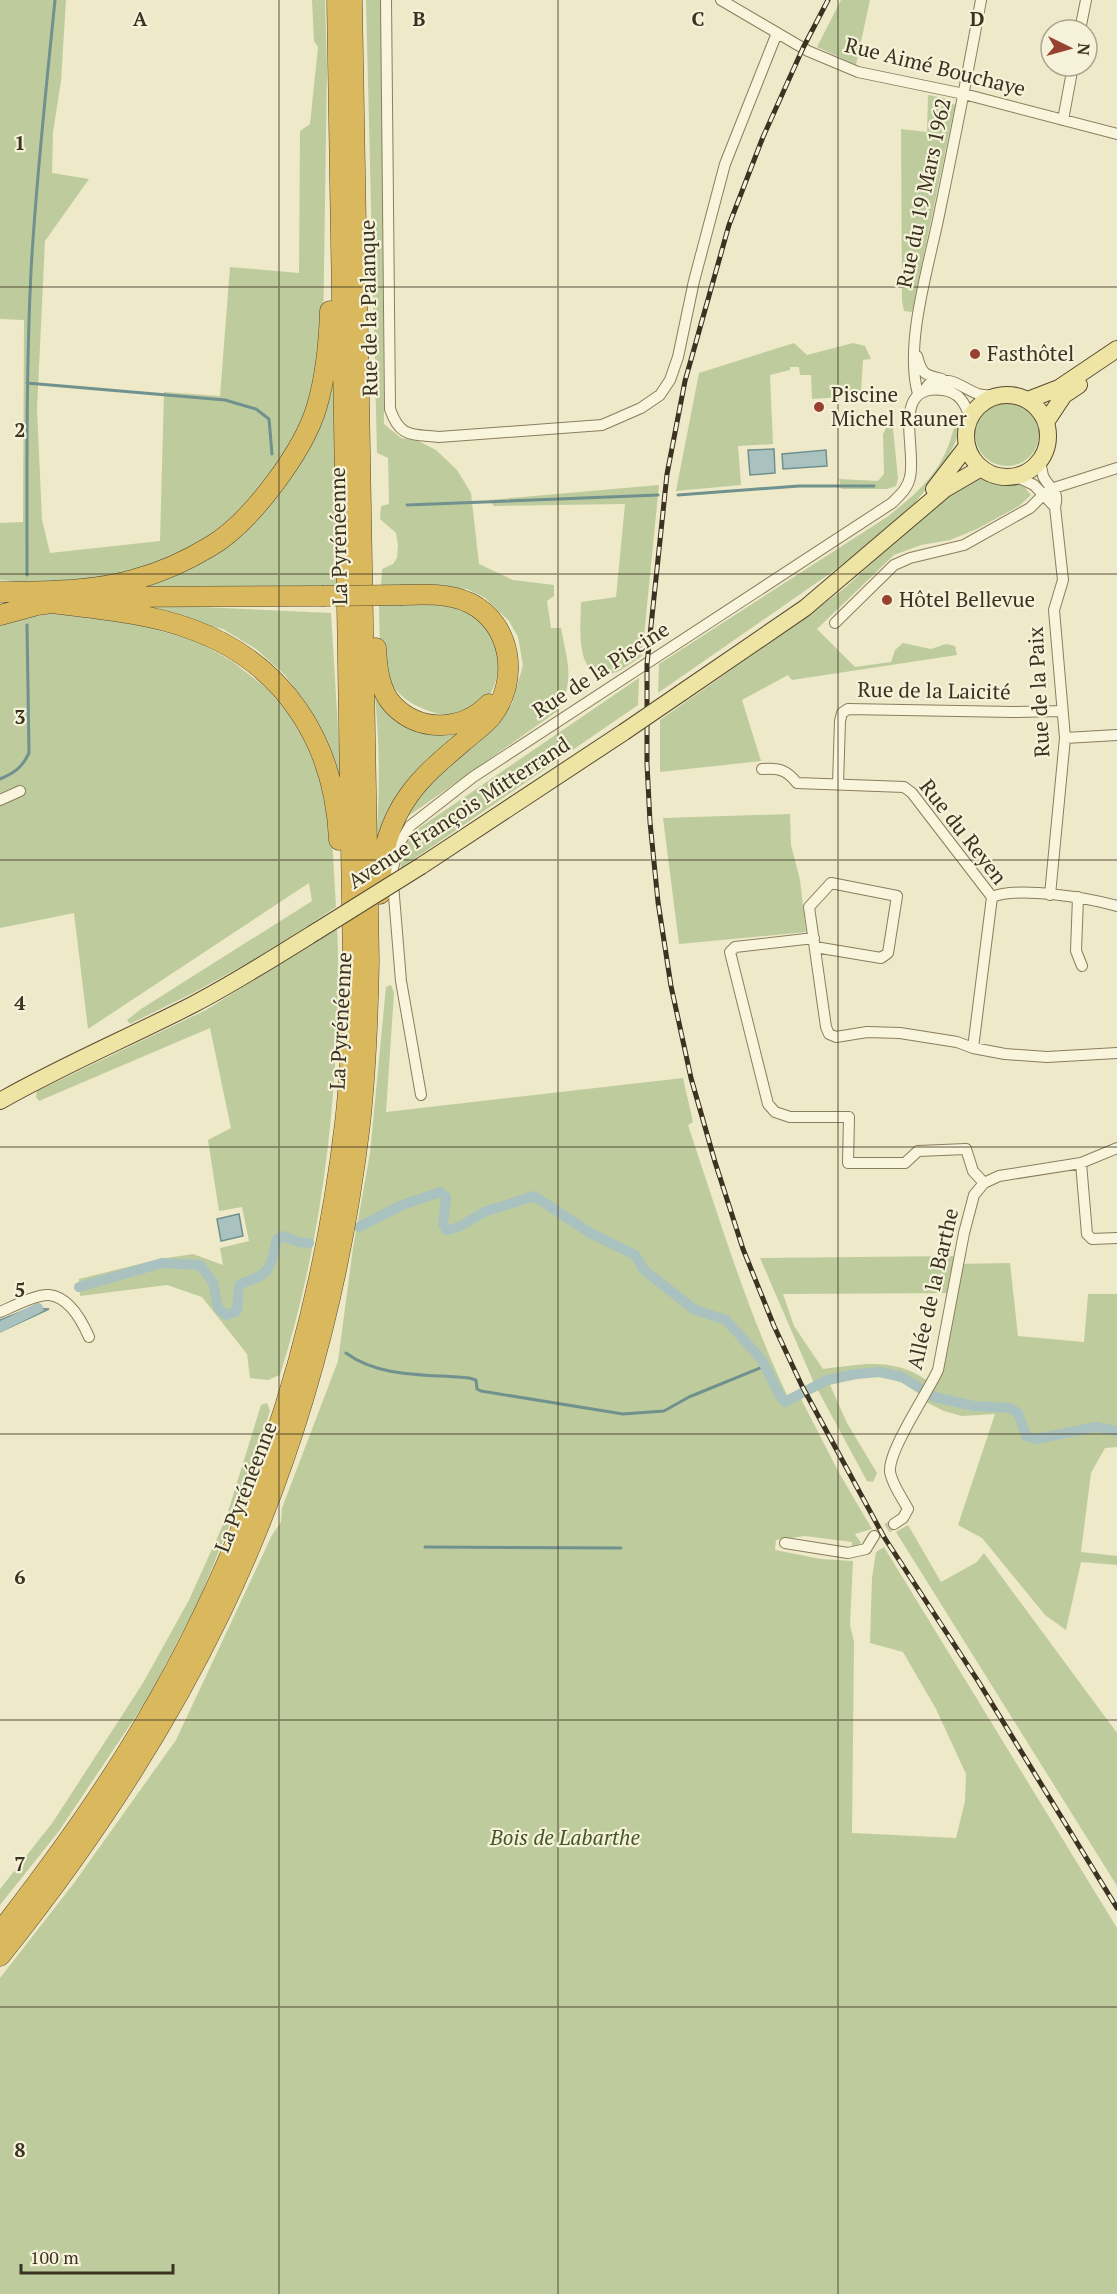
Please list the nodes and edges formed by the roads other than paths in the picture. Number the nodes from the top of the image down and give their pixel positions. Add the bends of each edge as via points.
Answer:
1 (337, 0) edge
2 (352, 0) edge
3 (386, 0) edge
4 (721, 0) edge
5 (981, 0) edge
6 (1086, 0) edge
7 (1082, 18) edge
8 (777, 33) junction
9 (1071, 78) edge
10 (964, 94) junction
11 (1063, 120) junction
12 (1117, 134) edge
13 (341, 217) junction
14 (916, 328) junction
15 (1117, 349) edge
16 (1117, 360) edge
17 (948, 380) junction
18 (922, 392) junction
19 (997, 395) junction
20 (1028, 400) junction
21 (970, 417) junction
22 (1046, 422) junction
23 (967, 446) junction
24 (1040, 461) junction
25 (981, 468) junction
26 (1117, 468) edge
27 (1015, 476) junction
28 (1049, 491) junction
29 (912, 515) junction
30 (364, 564) junction
31 (0, 592) edge
32 (54, 597) junction
33 (0, 615) edge
34 (835, 623) dead end
35 (507, 680) junction
36 (1062, 711) junction
37 (1117, 735) edge
38 (1065, 738) junction
39 (762, 769) dead end
40 (838, 784) junction
41 (20, 790) dead end
42 (0, 800) edge
43 (1050, 895) junction
44 (992, 897) junction
45 (1078, 897) junction
46 (1117, 906) edge
47 (353, 932) junction
48 (815, 942) junction
49 (369, 961) junction
50 (1082, 966) dead end
51 (973, 1048) junction
52 (1117, 1053) edge
53 (421, 1095) dead end
54 (0, 1101) edge
55 (1117, 1148) edge
56 (1081, 1162) junction
57 (984, 1183) junction
58 (1117, 1238) edge
59 (0, 1312) edge
60 (89, 1337) dead end
61 (894, 1524) tunnel mouth
62 (874, 1536) tunnel mouth
63 (785, 1543) dead end
64 (0, 1932) edge
65 (0, 1956) edge

1 - 13 highway, La Pyrénéenne
2 - 30 highway, La Pyrénéenne
3 - 8 street, Rue de la Palanque via 390,409 395,425 415,435 439,437 602,425 641,408 660,394 678,357 725,164
4 - 8 street, Rue Aimé Bouchaye
5 - 10 street, Rue du 19 Mars 1962
6 - 7 street
8 - 10 street, Rue Aimé Bouchaye via 858,72
9 - 11 street
10 - 11 street, Rue Aimé Bouchaye
10 - 14 street, Rue du 19 Mars 1962
11 - 12 street, Rue Aimé Bouchaye
13 - 32 highway via 333,233 329,334 319,399 306,434 280,477 249,513 213,545 177,565 137,579
13 - 47 highway, La Pyrénéenne
14 - 17 street via 920,368 926,375
14 - 18 street, Rue du 19 Mars 1962 via 914,369
15 - 20 main road via 1059,388
16 - 22 main road via 1064,395
17 - 18 street via 929,384
17 - 19 street via 980,395
18 - 21 street via 954,393 965,402
18 - 53 street, Rue de la Piscine via 910,411 910,477 892,503 473,777 410,826 399,844 392,872 400,981
19 - 20 main road
19 - 21 main road via 986,400
20 - 22 main road
21 - 23 main road
22 - 24 main road via 1046,449
23 - 25 main road
23 - 29 main road, Avenue François Mitterrand
24 - 27 main road
24 - 28 street
25 - 27 main road via 1004,477
25 - 29 main road, Avenue François Mitterrand
26 - 28 street
27 - 28 street
28 - 34 street via 1030,508 981,537 894,565
28 - 36 street, Rue de la Paix via 1058,500 1055,507 1063,580 1054,609
29 - 54 main road, Avenue François Mitterrand, bridge via 805,608 422,866 196,1003
30 - 35 highway via 373,582 377,666 382,687 393,704 411,718 445,726 483,711
30 - 49 highway, La Pyrénéenne
31 - 32 highway
32 - 33 highway
32 - 35 highway, bridge via 429,594 456,598 482,610 498,628 508,655
32 - 47 highway via 141,615 212,637 259,666 291,698 326,763 334,793 341,897
35 - 49 highway via 490,718 433,767 408,796 390,828 380,876 379,933
36 - 38 street, Rue de la Paix
36 - 40 street, Rue de la Laicité via 848,709 840,721
37 - 38 street
38 - 43 street, Rue de la Paix
39 - 40 street, Rue du Reyen via 785,770 797,783
40 - 44 street, Rue du Reyen via 904,787
41 - 42 street
43 - 44 street via 1002,892
43 - 45 street
44 - 51 street, Rue du Reyen
45 - 46 street
45 - 50 street via 1076,951
47 - 64 highway, La Pyrénéenne via 345,1123 314,1298 277,1435 207,1607 171,1677 94,1803
48 - 48 street via 809,907 831,883 896,894 885,956
48 - 51 street via 829,1034 836,1037 867,1032 900,1033
48 - 57 street via 735,947 730,952 768,1104 775,1112 790,1117 849,1117 848,1163 905,1163 918,1151 966,1149 973,1171
49 - 65 highway, La Pyrénéenne via 361,1113 346,1219 334,1283 291,1441 221,1613 184,1684 110,1807
51 - 52 street via 1047,1057
55 - 56 street
56 - 57 street via 999,1176
56 - 58 street via 1087,1234 1092,1239
57 - 61 street, Allée de la Barthe via 974,1196 964,1233 938,1370 893,1456 890,1472 908,1509
59 - 60 street via 48,1295 59,1298 79,1315
62 - 63 street via 866,1549 851,1552

